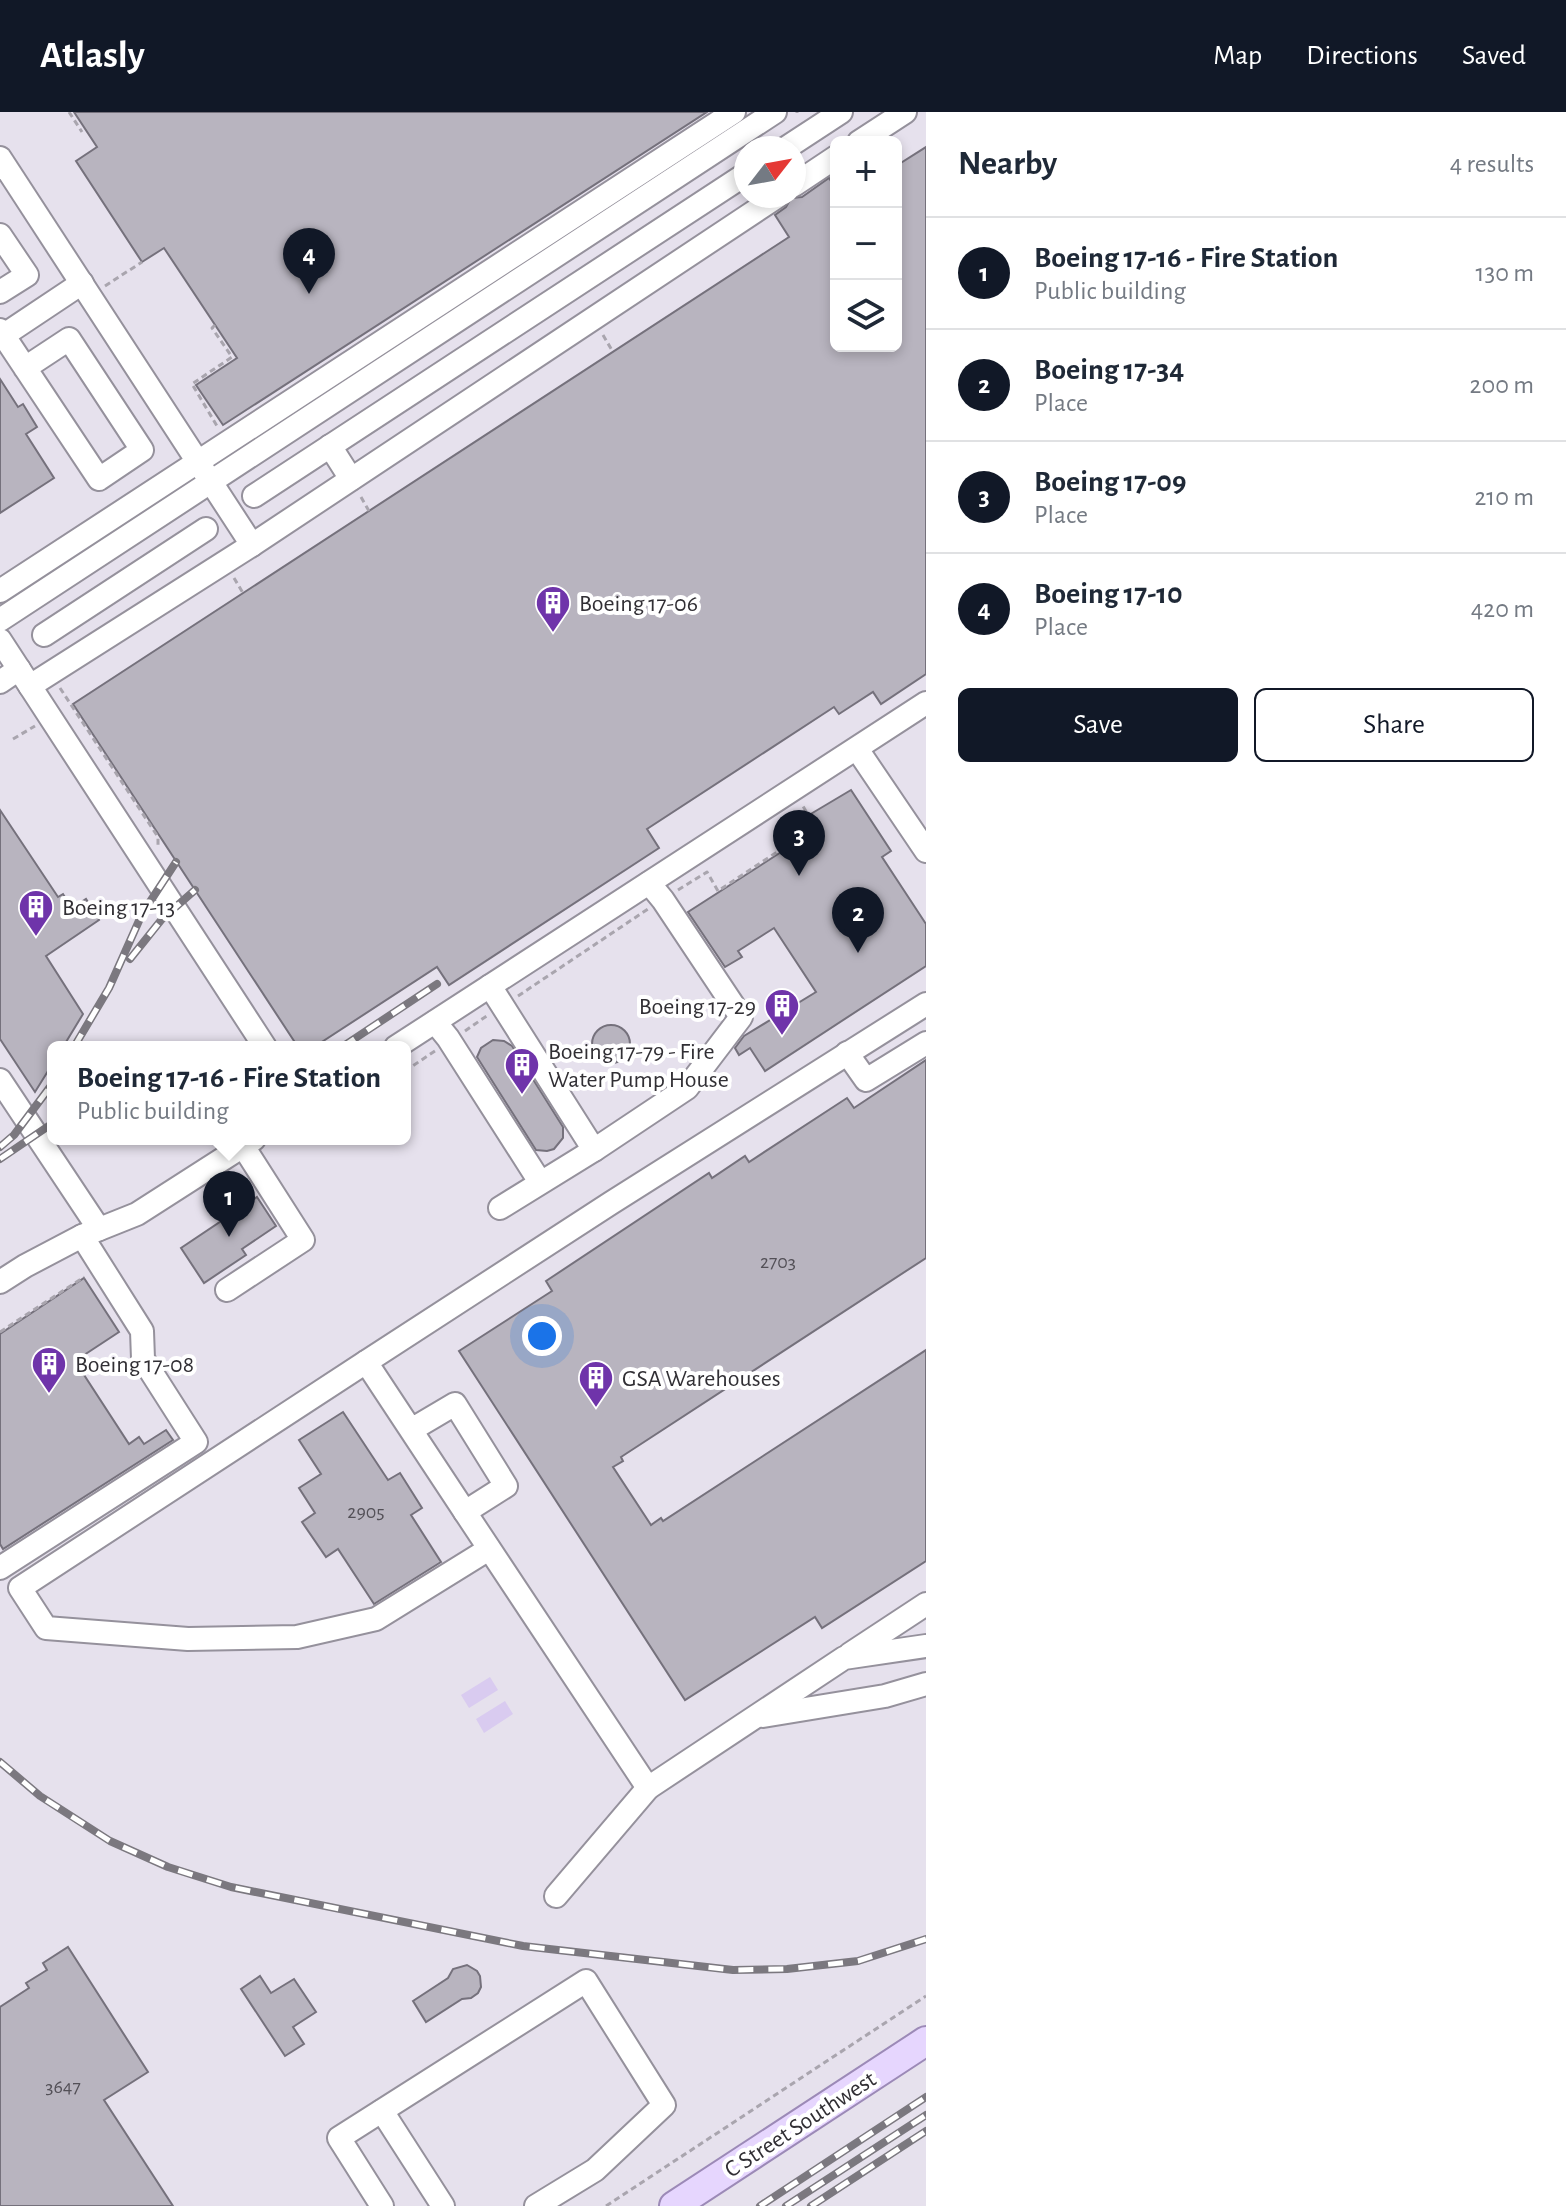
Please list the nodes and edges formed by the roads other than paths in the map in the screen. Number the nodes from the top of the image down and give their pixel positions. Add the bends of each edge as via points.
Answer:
1 (734, 112) edge
2 (775, 112) edge
3 (841, 112) edge
4 (905, 112) edge
5 (804, 136) edge
6 (856, 136) edge
7 (869, 136) edge
8 (0, 158) edge
9 (830, 161) edge
10 (806, 177) edge
11 (734, 182) edge
12 (760, 208) edge
13 (0, 235) edge
14 (603, 268) junction
15 (82, 283) junction
16 (0, 292) edge
17 (623, 299) junction
18 (2, 332) edge
19 (355, 360) junction
20 (25, 368) junction
21 (367, 379) junction
22 (330, 446) junction
23 (198, 462) junction
24 (351, 479) junction
25 (211, 482) junction
26 (254, 496) dead end
27 (206, 529) dead end
28 (248, 548) junction
29 (126, 581) junction
30 (0, 591) edge
31 (147, 612) junction
32 (0, 620) edge
33 (44, 635) dead end
34 (0, 640) edge
35 (25, 678) junction
36 (0, 682) edge
37 (926, 703) edge
38 (857, 749) junction
39 (926, 851) edge
40 (649, 883) junction
41 (490, 986) junction
42 (926, 1004) edge
43 (441, 1030) junction
44 (261, 1041) edge
45 (411, 1041) edge
46 (926, 1043) edge
47 (847, 1053) junction
48 (0, 1080) edge
49 (243, 1145) edge
50 (250, 1145) edge
51 (594, 1150) junction
52 (540, 1182) junction
53 (500, 1208) dead end
54 (90, 1233) junction
55 (0, 1282) edge
56 (227, 1290) dead end
57 (366, 1362) junction
58 (411, 1430) junction
59 (465, 1512) junction
60 (489, 1549) junction
61 (0, 1568) edge
62 (926, 1604) edge
63 (926, 1646) edge
64 (844, 1658) junction
65 (926, 1684) edge
66 (756, 1717) junction
67 (648, 1788) junction
68 (556, 1896) dead end
69 (926, 2041) edge
70 (382, 2111) junction
71 (436, 2203) edge
72 (382, 2206) edge
73 (536, 2206) edge
74 (674, 2206) edge

1 - 19 lane
2 - 21 lane
3 - 5 lane
3 - 6 lane
4 - 7 lane
8 - 15 lane
9 - 10 lane
11 - 14 lane
12 - 17 lane
13 - 16 lane via 27,275
14 - 17 lane
14 - 22 lane
15 - 18 lane
15 - 23 lane
17 - 24 lane
18 - 20 lane
19 - 21 lane
19 - 23 lane
20 - 20 lane via 99,479 142,450 69,339
21 - 25 lane
22 - 24 lane
22 - 26 lane
23 - 25 lane
23 - 30 lane
24 - 28 lane
25 - 28 lane
25 - 32 lane
27 - 29 lane
28 - 31 lane
29 - 31 lane
29 - 33 lane
31 - 35 lane via 50,673
34 - 35 lane
35 - 36 lane
35 - 44 lane
37 - 38 lane
38 - 39 lane
38 - 40 lane
40 - 41 lane
40 - 51 lane via 741,1017 687,1088
41 - 43 lane
41 - 51 lane
42 - 47 lane
43 - 45 lane
43 - 52 lane
46 - 47 lane via 866,1080
47 - 57 lane
48 - 54 lane
49 - 54 lane via 137,1214
50 - 56 lane via 303,1240
51 - 52 lane
52 - 53 lane
54 - 55 lane
54 - 61 lane via 142,1331 143,1359 196,1442
57 - 58 lane
57 - 60 lane via 20,1588 46,1628 188,1639 297,1637 376,1619
58 - 59 lane
58 - 59 lane via 455,1404 506,1486
59 - 60 lane
60 - 67 lane
62 - 64 lane
63 - 64 lane
64 - 66 lane
65 - 66 lane
66 - 67 lane
67 - 68 lane
69 - 74 main road, C Street Southwest
70 - 71 lane
70 - 72 lane via 339,2138
70 - 73 lane via 586,1981 664,2105 595,2170

